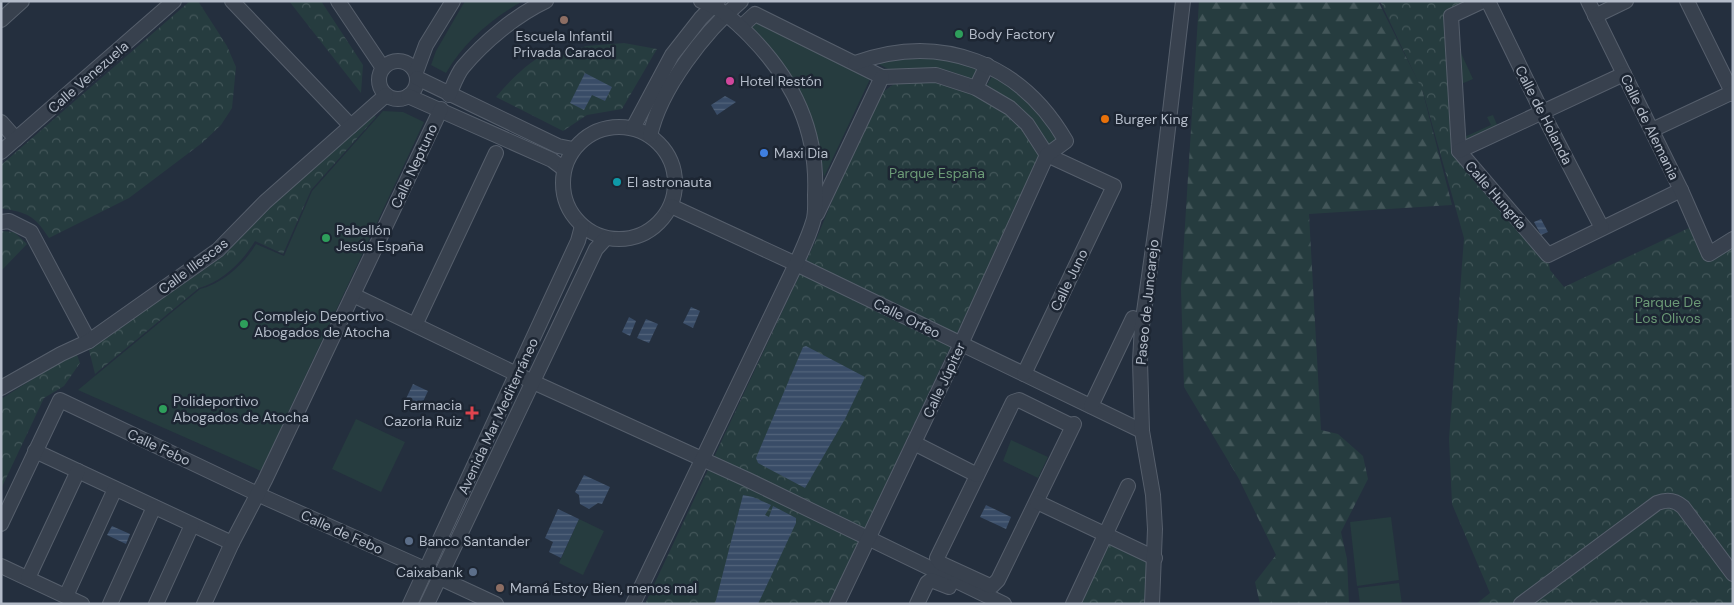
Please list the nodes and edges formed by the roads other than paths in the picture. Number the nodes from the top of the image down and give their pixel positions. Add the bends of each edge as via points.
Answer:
1 (22, 1) edge
2 (174, 1) edge
3 (232, 1) edge
4 (338, 1) edge
5 (453, 1) edge
6 (546, 1) edge
7 (741, 1) edge
8 (1183, 1) edge
9 (1482, 1) edge
10 (1488, 1) edge
11 (1588, 1) edge
12 (1626, 1) edge
13 (1687, 1) edge
14 (711, 3) edge
15 (726, 14) junction
16 (1595, 16) junction
17 (1, 20) edge
18 (741, 27) junction
19 (426, 45) junction
20 (403, 61) junction
21 (855, 63) junction
22 (987, 65) junction
23 (383, 68) junction
24 (1624, 74) junction
25 (416, 75) junction
26 (882, 77) junction
27 (976, 88) junction
28 (1733, 93) edge
29 (386, 95) junction
30 (449, 95) junction
31 (408, 96) junction
32 (441, 109) junction
33 (1542, 112) junction
34 (1, 122) edge
35 (350, 126) junction
36 (633, 128) junction
37 (1652, 130) junction
38 (650, 136) junction
39 (16, 139) junction
40 (573, 149) junction
41 (1458, 151) junction
42 (1, 152) edge
43 (496, 153) dead end
44 (1047, 155) junction
45 (564, 169) junction
46 (1681, 190) junction
47 (670, 206) junction
48 (814, 221) junction
49 (1, 222) edge
50 (582, 226) junction
51 (1602, 228) junction
52 (606, 238) junction
53 (1733, 239) edge
54 (796, 264) junction
55 (354, 295) junction
56 (1133, 318) dead end
57 (416, 323) junction
58 (89, 341) junction
59 (961, 344) junction
60 (518, 373) junction
61 (1024, 374) junction
62 (533, 382) junction
63 (1, 388) edge
64 (1091, 406) junction
65 (1142, 431) junction
66 (914, 443) junction
67 (36, 451) junction
68 (702, 458) junction
69 (78, 472) junction
70 (977, 475) junction
71 (1128, 486) dead end
72 (116, 489) junction
73 (258, 494) junction
74 (1037, 502) junction
75 (154, 507) junction
76 (1, 524) edge
77 (192, 525) junction
78 (1105, 535) junction
79 (869, 539) junction
80 (232, 543) junction
81 (1155, 558) junction
82 (1, 566) edge
83 (427, 570) junction
84 (1733, 574) edge
85 (28, 578) junction
86 (440, 578) junction
87 (66, 596) junction
88 (82, 604) edge
89 (110, 604) edge
90 (156, 604) edge
91 (204, 604) edge
92 (410, 604) edge
93 (427, 604) edge
94 (496, 604) edge
95 (633, 604) edge
96 (837, 604) edge
97 (918, 604) edge
98 (982, 604) edge
99 (1004, 604) edge
100 (1073, 604) edge
101 (1152, 604) edge
102 (1521, 604) edge

1 - 17 street
2 - 39 street, Calle Venezuela
3 - 35 street
4 - 23 street
5 - 19 street
6 - 30 street via 530,9 479,51 462,68
7 - 15 street
8 - 65 street, Paseo de Juncarejo via 1142,326 1139,386
9 - 41 street, Calle Hungría via 1451,16
10 - 33 street, Calle de Holanda
11 - 16 street, Calle de Alemania
12 - 16 street
13 - 28 street
14 - 15 street
14 - 36 street via 672,55
15 - 18 street
15 - 38 street via 704,37 679,73 652,124
16 - 24 street, Calle de Alemania
18 - 21 street via 755,14
18 - 48 street via 778,69 798,101 816,167
19 - 20 street
19 - 25 street
20 - 23 street via 392,62
20 - 25 street
21 - 22 street via 886,53 932,50 955,53
21 - 26 street
22 - 27 street
22 - 44 street via 1020,87 1051,116 1066,141
23 - 29 street via 379,82
24 - 33 street
24 - 37 street, Calle de Alemania
25 - 30 street
25 - 31 street via 416,88
26 - 27 street via 936,75
26 - 48 street
27 - 44 street via 1010,108 1026,124
28 - 37 street
29 - 31 street via 399,99
29 - 35 street, Calle Illescas
30 - 40 street via 558,146
31 - 32 street
32 - 45 street via 552,160
32 - 55 street, Calle Neptuno
33 - 41 street
33 - 51 street, Calle de Holanda
34 - 39 street
35 - 58 street, Calle Illescas via 218,250
36 - 38 street
36 - 40 street via 616,126 600,130
37 - 46 street, Calle de Alemania
38 - 47 street via 671,160 675,191
39 - 42 street, Calle Venezuela
40 - 45 street
41 - 51 street, Calle Hungría via 1548,255
43 - 57 street
44 - 59 street, Calle Júpiter
44 - 61 street, Calle Juno via 1114,186
45 - 50 street via 564,200
46 - 51 street, Calle Hungría
46 - 53 street, Calle de Alemania via 1709,254
47 - 52 street via 664,218 644,234 625,239
47 - 54 street, Calle Orfeo
48 - 54 street
49 - 58 street via 9,221 31,232
50 - 52 street
50 - 60 street, Avenida Mar Mediterráneo
52 - 62 street, Avenida Mar Mediterráneo via 596,249
54 - 59 street, Calle Orfeo
54 - 68 street
55 - 57 street
55 - 73 street, Calle Neptuno
56 - 64 street
57 - 60 street
58 - 63 street, Calle Illescas
59 - 61 street, Calle Orfeo
59 - 66 street, Calle Júpiter
60 - 62 street
60 - 83 street, Avenida Mar Mediterráneo
61 - 64 street, Calle Orfeo
62 - 68 street
62 - 86 street, Avenida Mar Mediterráneo
64 - 65 street, Calle Orfeo
65 - 81 street, Paseo de Juncarejo via 1153,495
66 - 70 street
66 - 79 street, Calle Júpiter
67 - 69 street
67 - 73 street, Calle Febo via 60,400
67 - 76 street
68 - 79 street
68 - 95 street
69 - 72 street
69 - 85 street
70 - 74 street via 1013,402 1022,401 1070,426 1074,424
70 - 74 street via 938,556 940,563 988,585 992,586 998,580
71 - 78 street
72 - 75 street
72 - 87 street
73 - 80 street, Calle Neptuno
73 - 83 street, Calle de Febo
74 - 78 street
75 - 77 street
75 - 89 street
77 - 80 street
77 - 90 street
78 - 81 street
78 - 100 street
79 - 96 street, Calle Júpiter
79 - 99 street
80 - 91 street, Calle Neptuno
81 - 101 street, Paseo de Juncarejo
82 - 85 street
83 - 92 street, Avenida Mar Mediterráneo
84 - 102 street via 1683,507 1664,500
85 - 87 street
86 - 93 street, Avenida Mar Mediterráneo
86 - 94 street
87 - 88 street
97 - 98 street via 927,583 935,580

